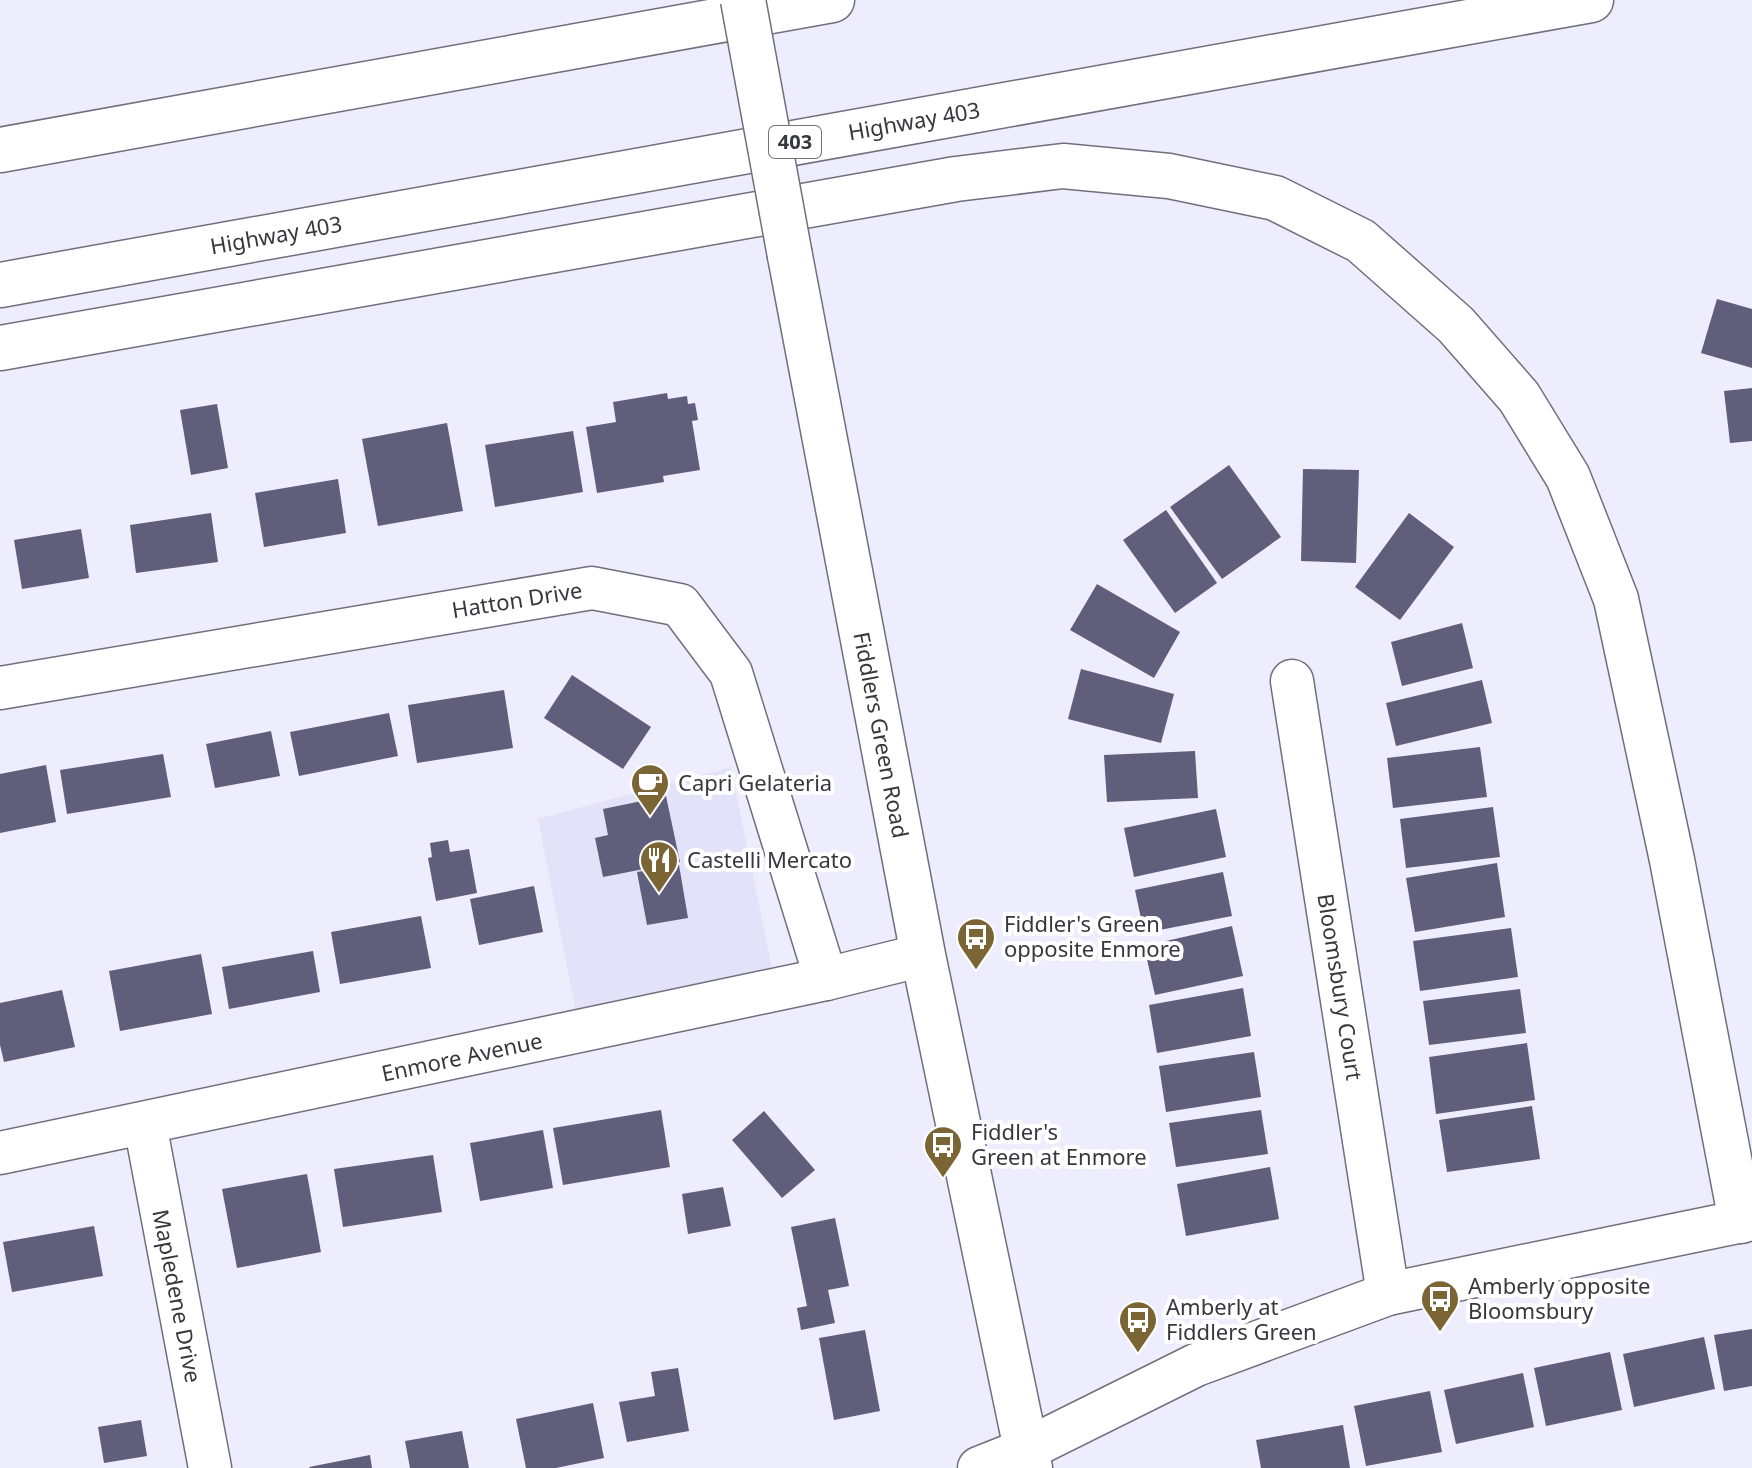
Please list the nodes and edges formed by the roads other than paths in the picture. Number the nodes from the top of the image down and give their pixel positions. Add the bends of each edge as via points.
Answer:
1 (743, 0) edge
2 (831, 0) edge
3 (1591, 0) edge
4 (0, 150) edge
5 (0, 285) edge
6 (0, 348) edge
7 (1292, 681) dead end
8 (0, 688) edge
9 (923, 955) junction
10 (826, 979) junction
11 (145, 1124) junction
12 (0, 1153) edge
13 (1746, 1220) edge
14 (1388, 1294) junction
15 (1028, 1458) edge
16 (210, 1468) edge
17 (979, 1468) edge

1 - 9 main road, Fiddlers Green Road, bridge
2 - 4 main road
3 - 5 main road, Highway 403 / 403
6 - 13 main road via 956,179 1063,166 1169,176 1275,198 1361,241 1456,325 1519,397 1568,477 1616,599
7 - 14 street, Bloomsbury Court
8 - 10 street, Hatton Drive via 592,588 680,605 731,673
9 - 10 street, Enmore Avenue
9 - 15 main road, Fiddlers Green Road
10 - 11 street, Enmore Avenue
11 - 12 street, Enmore Avenue
11 - 16 street, Mapledene Drive
13 - 14 street
14 - 15 street via 1196,1365
15 - 17 street

